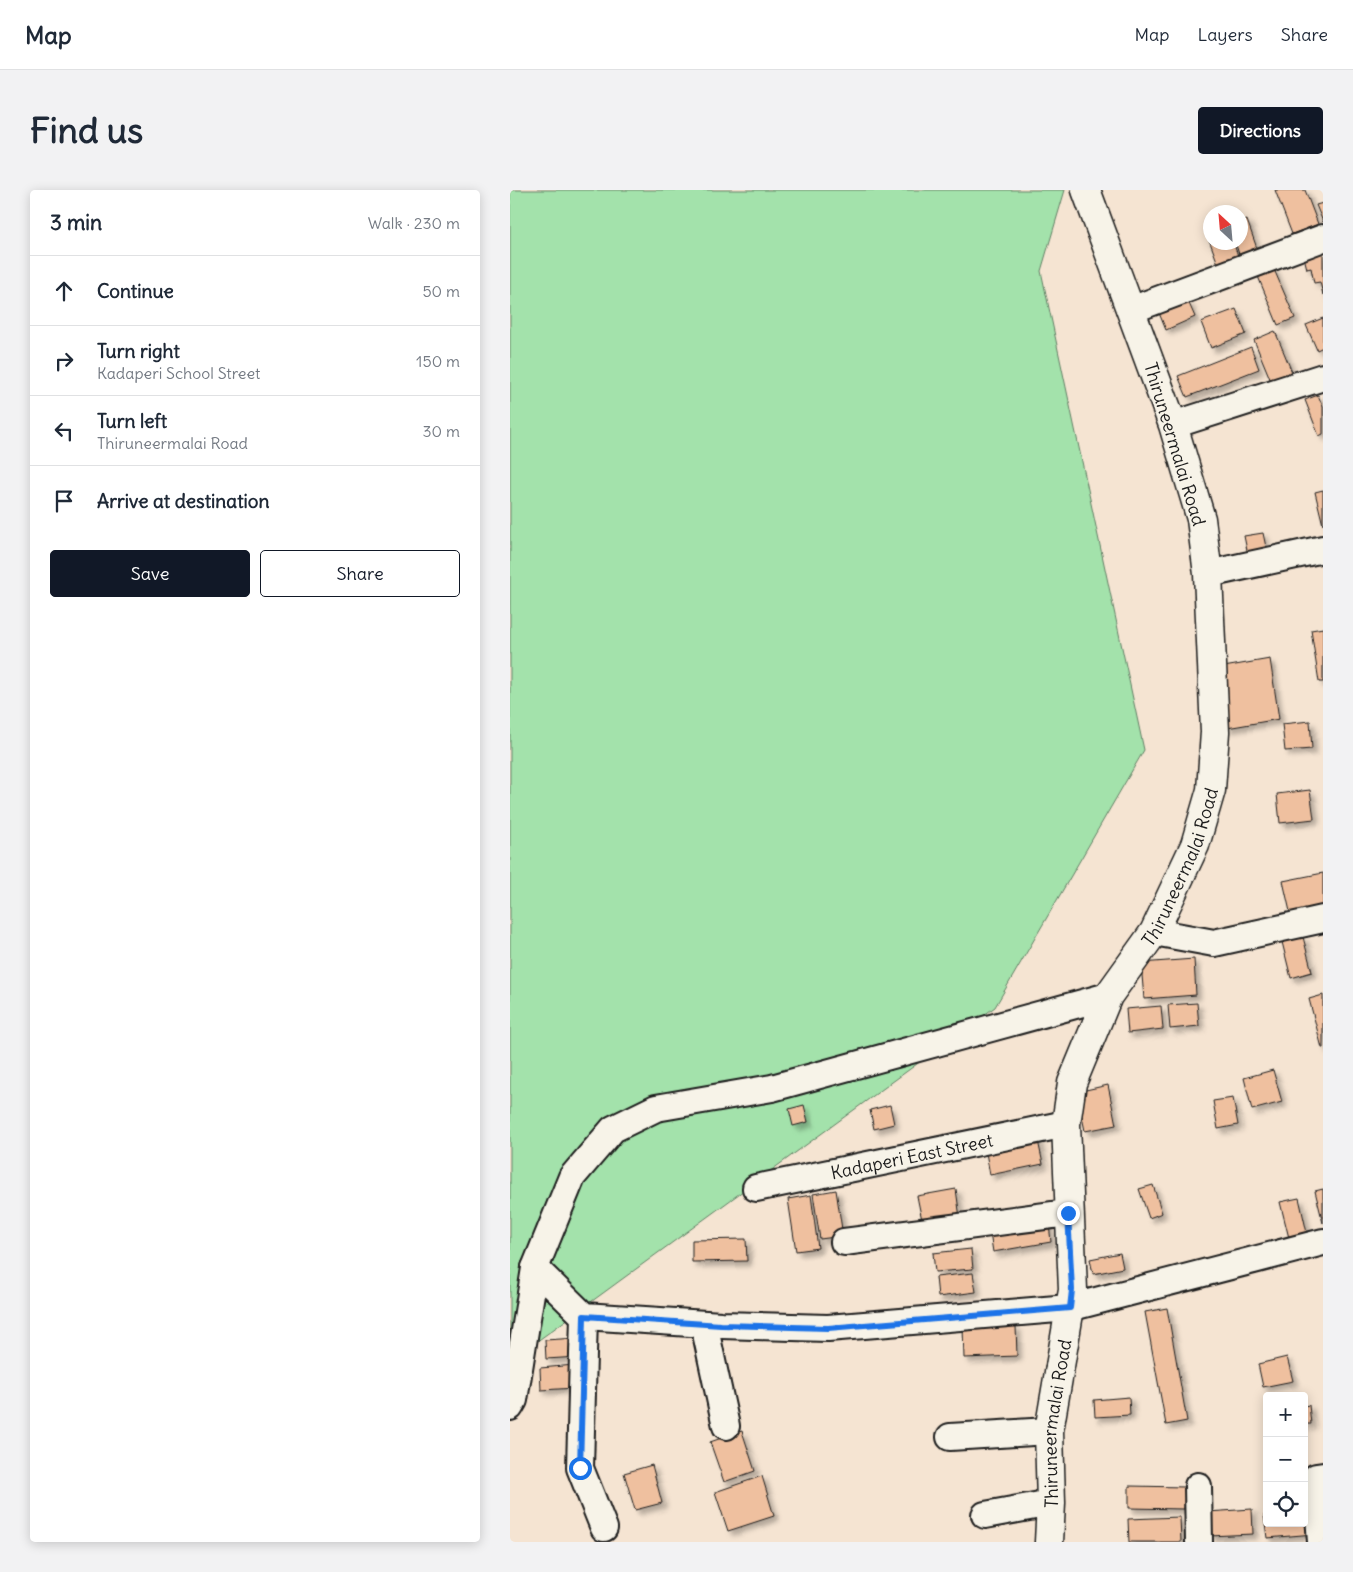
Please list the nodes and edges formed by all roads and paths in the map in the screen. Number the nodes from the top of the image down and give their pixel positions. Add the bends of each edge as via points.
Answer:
1 (1086, 190) edge
2 (1323, 238) edge
3 (1131, 310) junction
4 (1323, 377) edge
5 (1173, 425) junction
6 (1323, 549) edge
7 (1208, 574) junction
8 (1323, 919) edge
9 (1154, 932) junction
10 (1108, 996) junction
11 (1066, 1124) junction
12 (756, 1188) dead end
13 (1068, 1213) junction
14 (844, 1242) dead end
15 (1323, 1242) edge
16 (535, 1268) junction
17 (1070, 1308) junction
18 (584, 1316) junction
19 (704, 1324) junction
20 (510, 1407) edge
21 (726, 1426) dead end
22 (1049, 1431) junction
23 (950, 1437) dead end
24 (1323, 1476) edge
25 (1198, 1486) dead end
26 (1051, 1503) junction
27 (985, 1515) dead end
28 (604, 1528) dead end
29 (1048, 1542) edge
30 (1199, 1542) edge
31 (1321, 1542) edge

1 - 3 street, Thiruneermalai Road
2 - 3 street
3 - 5 street, Thiruneermalai Road
4 - 5 street
5 - 7 street, Thiruneermalai Road via 1201,519
6 - 7 street
7 - 9 street, Thiruneermalai Road via 1215,732 1211,790 1195,845
8 - 9 street via 1214,943
9 - 10 street, Thiruneermalai Road
10 - 11 street, Thiruneermalai Road via 1072,1083
10 - 16 street via 772,1088 656,1108 613,1129 572,1177
11 - 12 street, Kadaperi East Street
11 - 13 street, Thiruneermalai Road
13 - 14 street
13 - 17 street, Thiruneermalai Road
15 - 17 street
16 - 18 street
16 - 20 street via 514,1400
17 - 19 street via 828,1328
17 - 22 street, Thiruneermalai Road
18 - 19 street
18 - 28 street via 580,1468
19 - 21 street
22 - 23 street
22 - 26 street, Thiruneermalai Road
24 - 31 street via 1316,1476
25 - 30 street
26 - 27 street
26 - 29 street, Thiruneermalai Road

